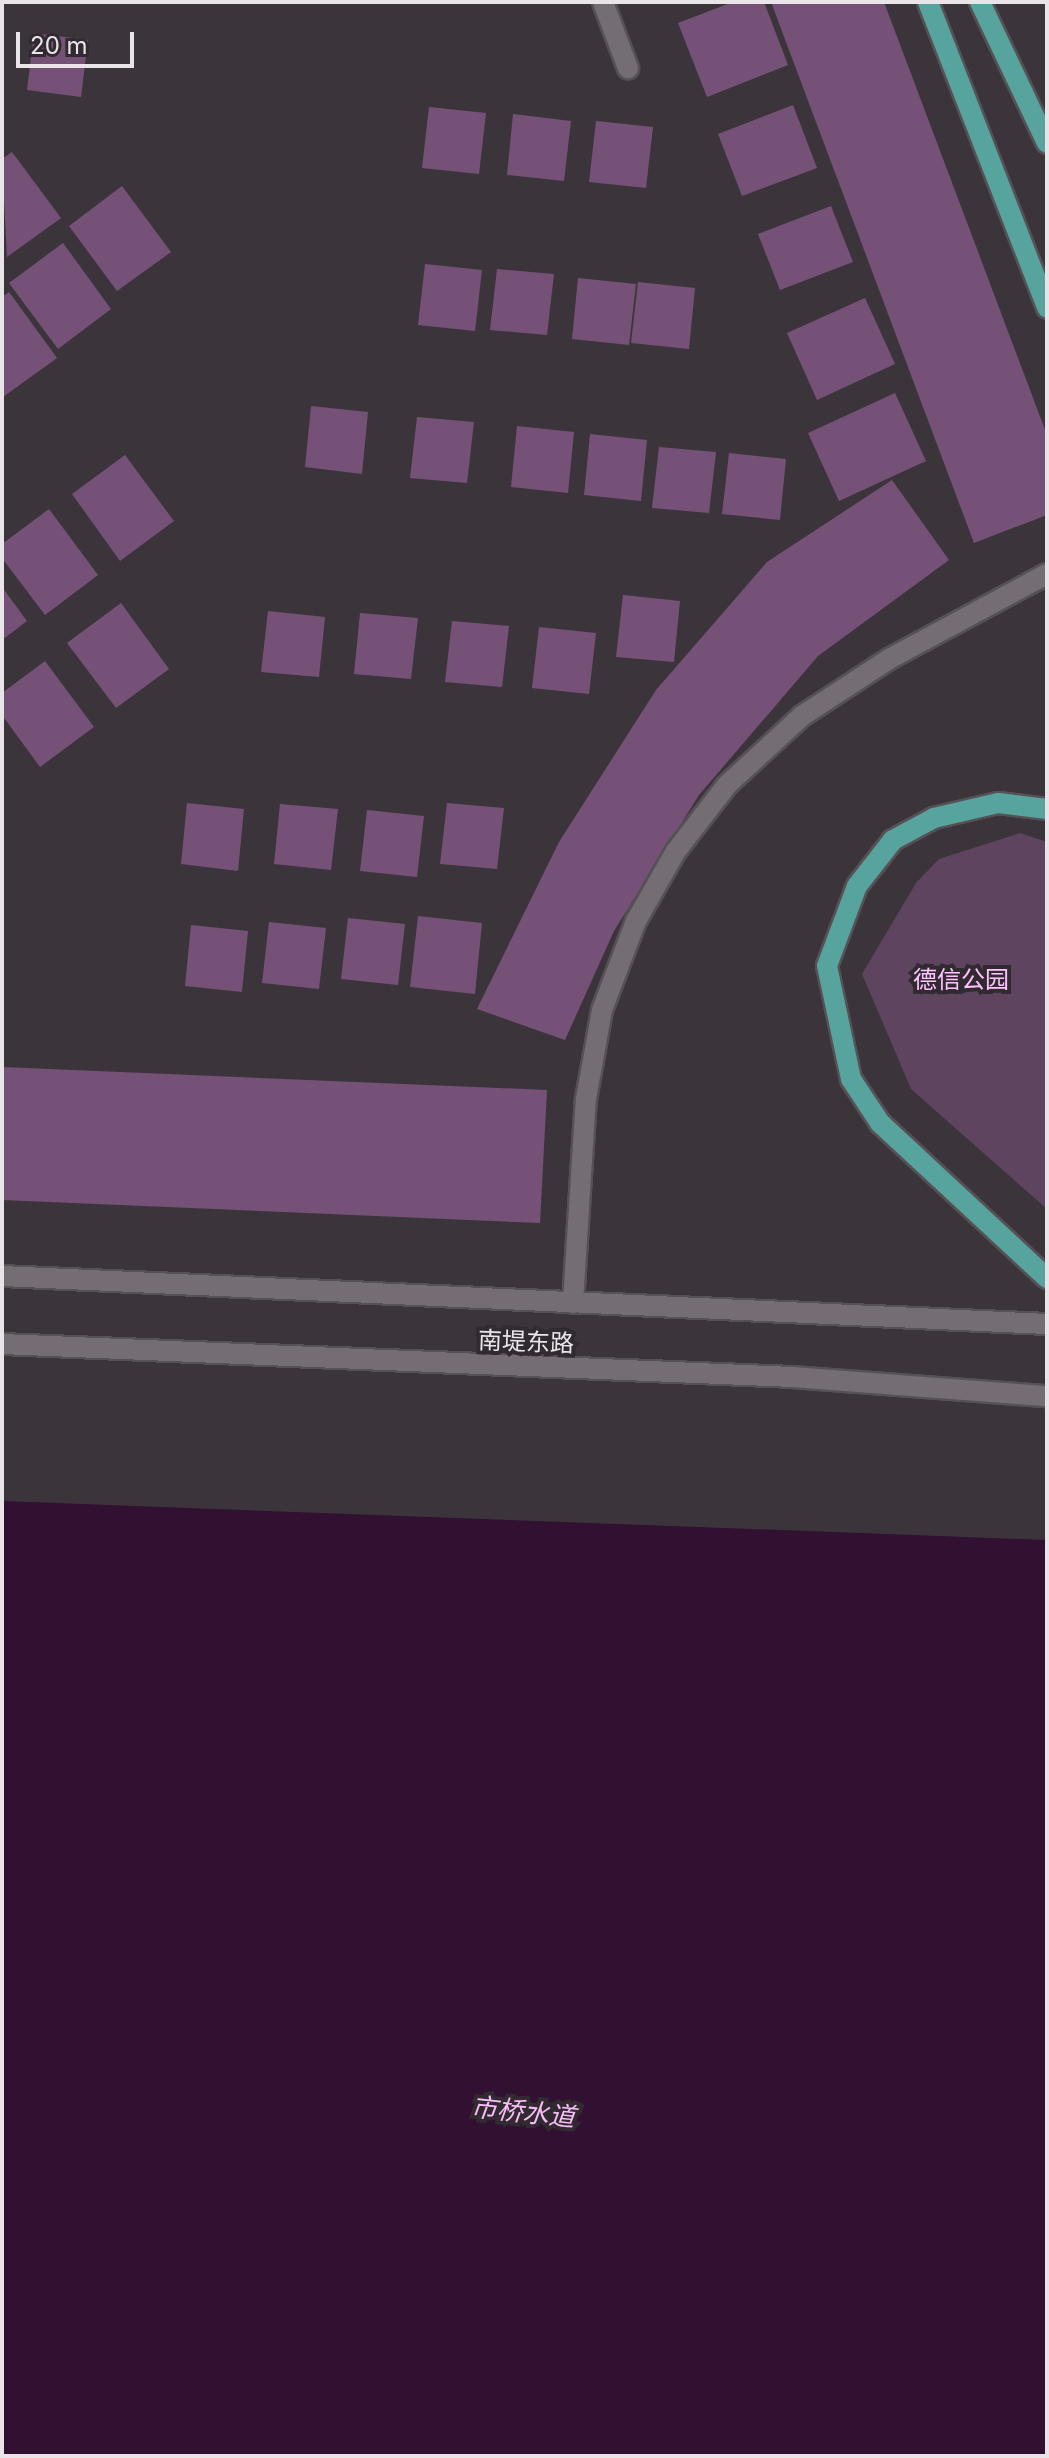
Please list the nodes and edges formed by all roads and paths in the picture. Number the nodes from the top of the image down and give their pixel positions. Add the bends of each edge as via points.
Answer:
1 (603, 2) edge
2 (928, 2) edge
3 (980, 2) edge
4 (628, 68) dead end
5 (1047, 143) edge
6 (1047, 308) edge
7 (1047, 574) edge
8 (1047, 809) edge
9 (2, 1276) edge
10 (1047, 1278) edge
11 (573, 1303) junction
12 (1047, 1324) edge
13 (2, 1344) edge
14 (1047, 1396) edge

1 - 4 street
2 - 6 main road
3 - 5 main road
7 - 11 street via 889,659 802,716 727,785 676,851 636,921 602,1010 586,1099
8 - 10 main road via 998,803 934,818 893,840 837,925 827,966 851,1079 902,1148
9 - 11 street, 南堤东路
11 - 12 street, 南堤东路
13 - 14 street, 南堤东路 via 792,1377

